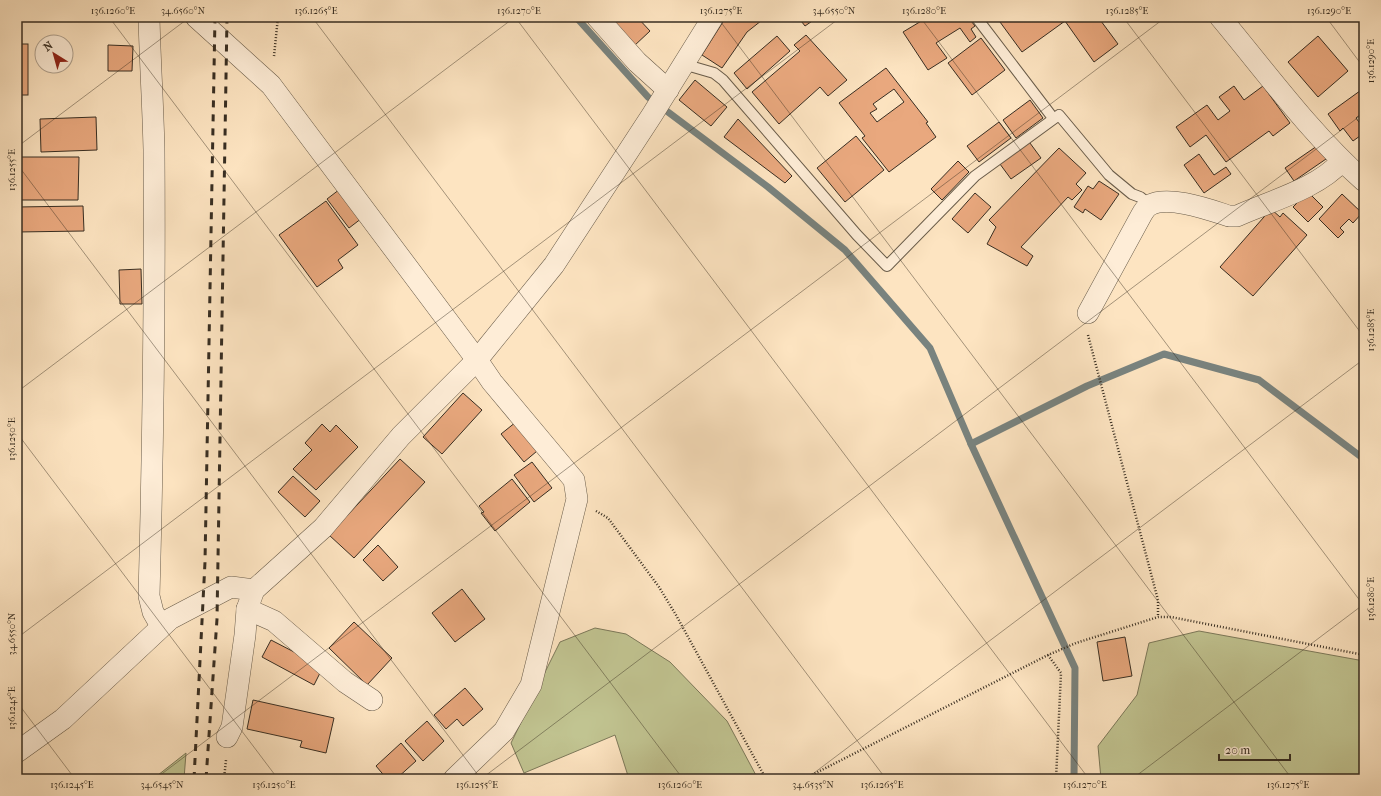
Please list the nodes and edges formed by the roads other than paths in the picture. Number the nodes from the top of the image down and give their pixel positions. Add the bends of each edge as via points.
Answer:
1 (150, 17) edge
2 (196, 17) edge
3 (597, 17) edge
4 (712, 17) edge
5 (976, 17) edge
6 (1220, 17) edge
7 (683, 64) junction
8 (666, 92) junction
9 (1053, 118) junction
10 (1342, 161) junction
11 (1364, 180) edge
12 (1150, 205) junction
13 (1088, 313) road end
14 (477, 360) junction
15 (251, 599) junction
16 (161, 626) junction
17 (372, 700) dead end
18 (227, 737) dead end
19 (17, 752) edge
20 (454, 779) edge

1 - 16 street via 154,148 154,416 149,596 153,612
2 - 14 street via 272,85
3 - 8 street
4 - 7 street
5 - 9 lane
6 - 10 street
7 - 8 street
7 - 9 lane via 714,73 723,80 857,235 887,266 975,176
8 - 14 street via 554,265
9 - 12 lane via 1059,115 1109,175
10 - 11 street
10 - 12 street via 1334,170 1293,192 1237,216 1174,201
12 - 13 street via 1142,214
14 - 15 street via 401,436 323,528
14 - 20 street via 492,382 574,480 577,499 531,685 504,731
15 - 16 street via 231,587
15 - 17 street via 345,682
15 - 18 street via 232,727
16 - 19 street via 63,719

